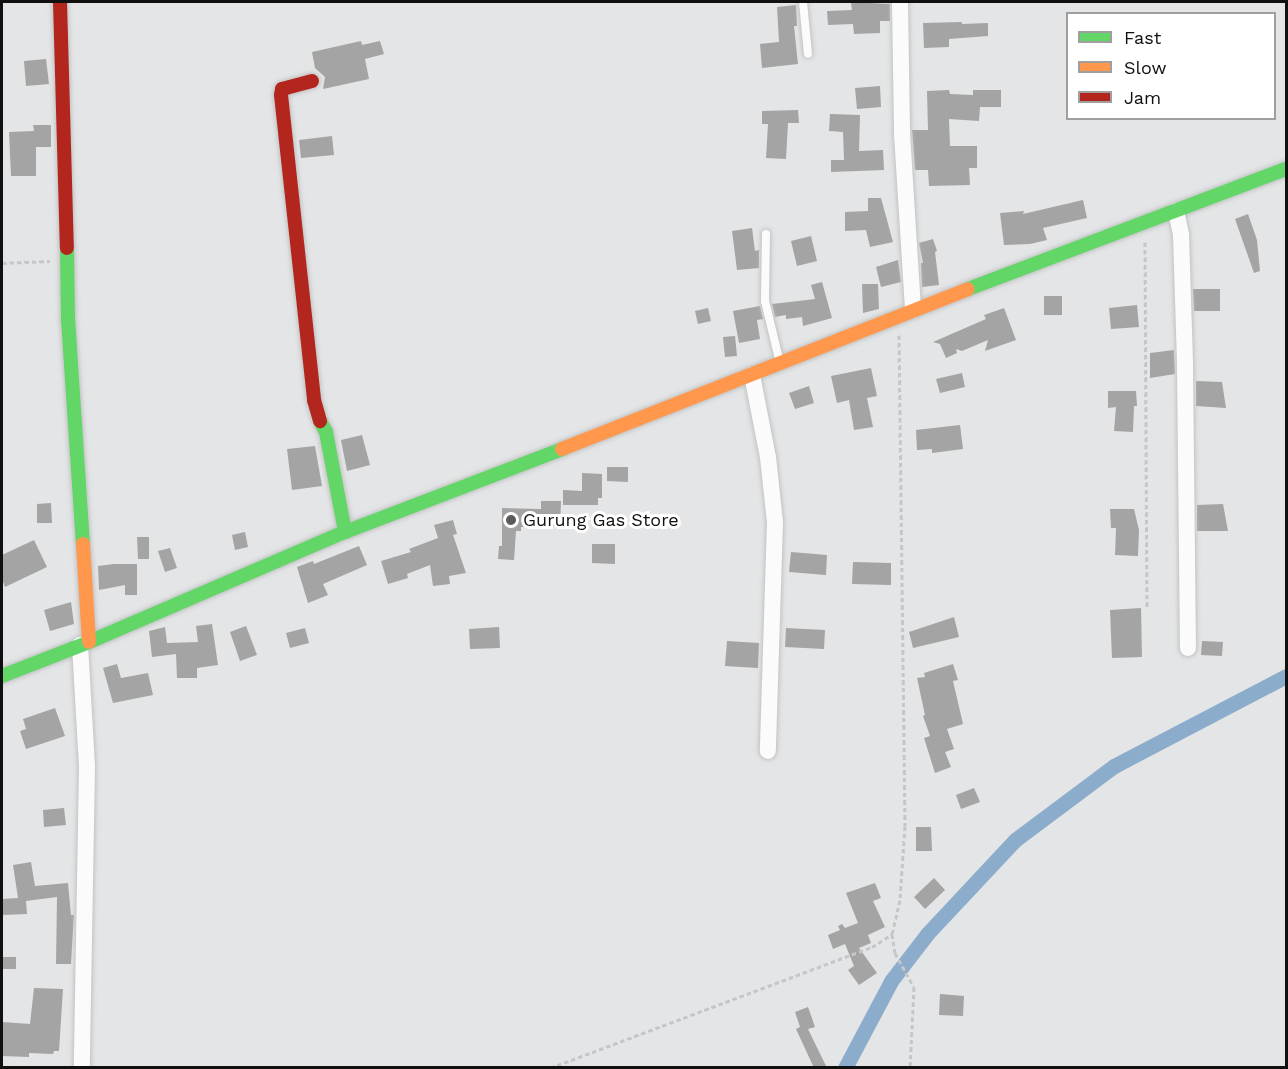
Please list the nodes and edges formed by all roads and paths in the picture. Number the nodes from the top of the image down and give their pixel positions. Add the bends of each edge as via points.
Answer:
1 (60, 2) edge
2 (803, 2) edge
3 (900, 2) edge
4 (808, 54) dead end
5 (312, 81) dead end
6 (1287, 169) edge
7 (1176, 211) junction
8 (1145, 223) junction
9 (766, 234) dead end
10 (67, 260) junction
11 (2, 263) edge
12 (906, 313) junction
13 (780, 363) junction
14 (752, 375) junction
15 (345, 532) junction
16 (1147, 609) dead end
17 (85, 644) junction
18 (1188, 648) dead end
19 (2, 676) edge
20 (768, 751) dead end
21 (892, 934) junction
22 (82, 1068) edge
23 (550, 1068) edge
24 (910, 1068) edge

1 - 10 main road
2 - 4 lane
3 - 12 street
5 - 15 main road via 282,89 281,95 314,400 326,432
6 - 7 main road
7 - 8 main road
7 - 18 street via 1181,235 1185,354
8 - 12 main road
8 - 16 path
9 - 13 lane via 765,301
10 - 11 path
10 - 17 main road
12 - 13 main road
12 - 21 path via 905,826 900,900
13 - 14 main road
14 - 15 main road
14 - 20 street via 768,457 775,522
15 - 17 main road
17 - 19 main road
17 - 22 street
21 - 23 path via 872,947
21 - 24 path via 895,953 914,987

